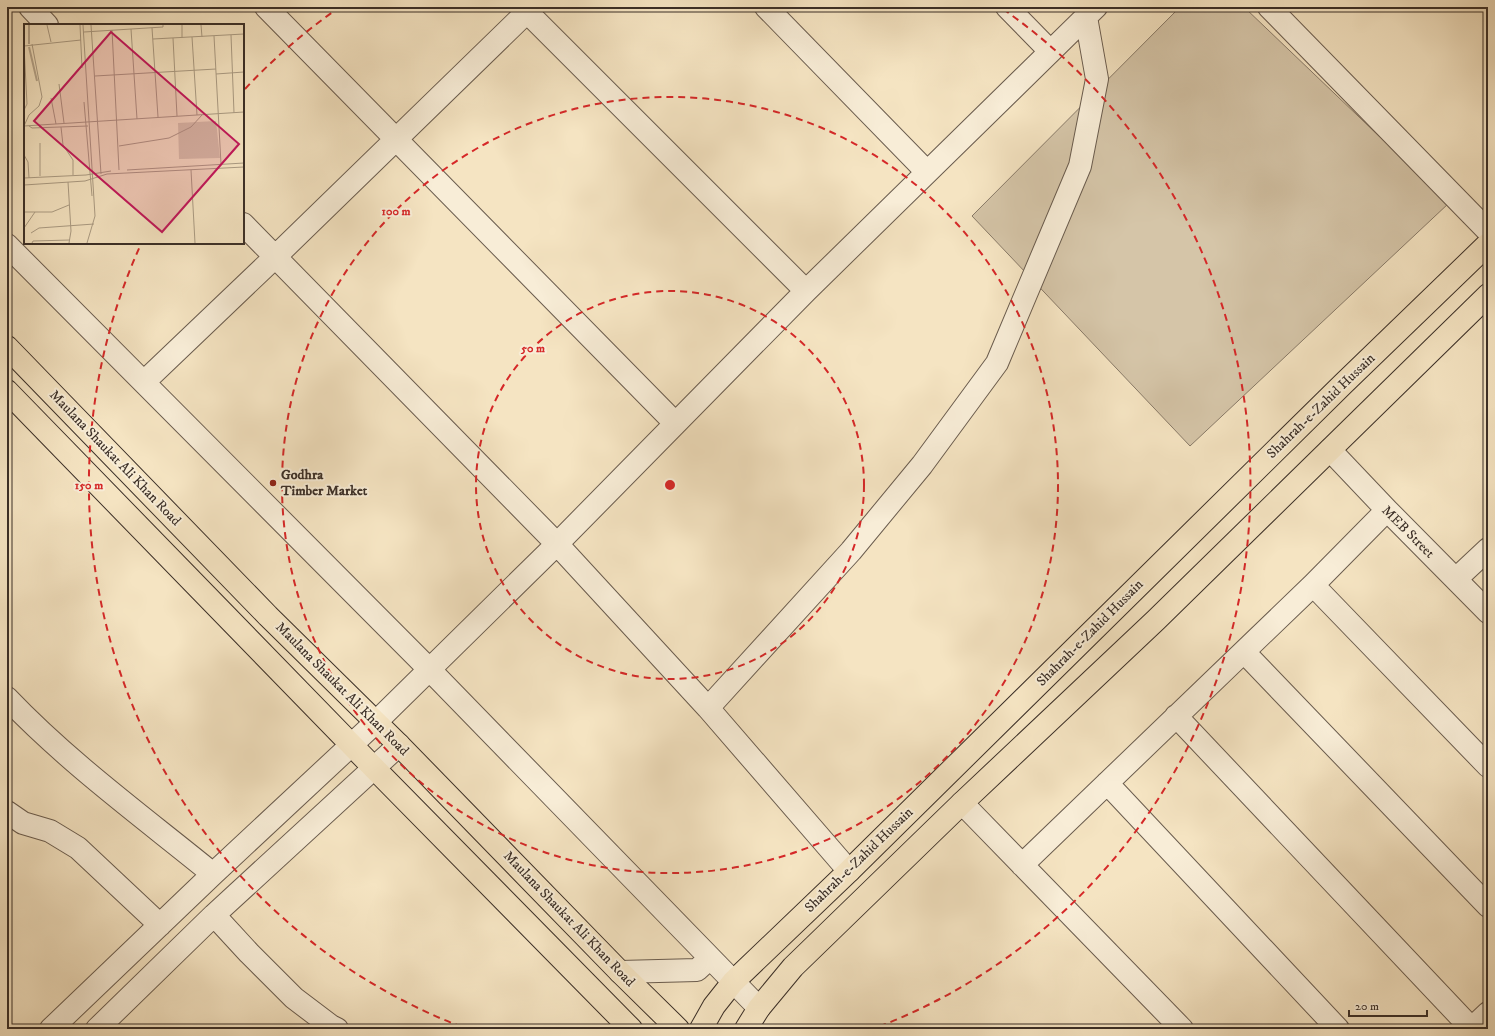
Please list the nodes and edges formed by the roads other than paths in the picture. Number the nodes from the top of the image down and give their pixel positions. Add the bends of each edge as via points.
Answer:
1 (30, 7) edge
2 (266, 7) edge
3 (766, 7) edge
4 (1007, 7) edge
5 (1269, 7) edge
6 (527, 9) edge
7 (1091, 12) edge
8 (46, 24) edge
9 (1050, 51) junction
10 (396, 140) junction
11 (926, 172) junction
12 (244, 225) edge
13 (1488, 231) edge
14 (1488, 244) edge
15 (7, 245) edge
16 (275, 257) junction
17 (806, 291) junction
18 (1488, 295) edge
19 (7, 347) edge
20 (144, 382) junction
21 (7, 391) edge
22 (675, 423) junction
23 (1330, 450) junction
24 (1387, 510) junction
25 (557, 544) junction
26 (1488, 549) edge
27 (1456, 579) junction
28 (1313, 585) junction
29 (1488, 612) edge
30 (1244, 652) junction
31 (429, 669) junction
32 (7, 698) edge
33 (708, 708) junction
34 (1176, 716) junction
35 (376, 722) junction
36 (351, 744) junction
37 (399, 744) junction
38 (1488, 766) edge
39 (374, 768) junction
40 (1106, 783) junction
41 (962, 803) junction
42 (7, 812) edge
43 (1022, 864) junction
44 (849, 871) junction
45 (213, 874) junction
46 (1488, 906) edge
47 (214, 916) junction
48 (160, 925) junction
49 (710, 958) junction
50 (620, 972) junction
51 (734, 982) junction
52 (760, 1008) junction
53 (1488, 1013) edge
54 (51, 1029) edge
55 (97, 1029) edge
56 (337, 1029) edge
57 (631, 1029) edge
58 (678, 1029) edge
59 (701, 1029) edge
60 (746, 1029) edge
61 (1182, 1029) edge
62 (1338, 1029) edge
63 (1471, 1029) edge

1 - 8 street
2 - 10 street
3 - 11 street
4 - 9 street
5 - 13 street
6 - 10 street
6 - 17 street
7 - 9 street
7 - 33 street via 1097,79 1080,166 997,363 922,465 851,551
9 - 11 street
10 - 16 street
10 - 22 street
11 - 17 street
12 - 16 street
14 - 44 main road, Shahrah-e-Zahid Hussain
15 - 20 street
16 - 20 street
16 - 25 street
17 - 22 street
18 - 23 main road
19 - 35 main road, Maulana Shaukat Ali Khan Road via 268,616
20 - 31 street
21 - 36 main road
22 - 25 street
23 - 24 street, MEB Street
23 - 41 main road via 1156,620
24 - 27 street, MEB Street
24 - 28 street
25 - 31 street
25 - 33 street
26 - 27 street
27 - 29 street, MEB Street
28 - 30 street
28 - 38 street
30 - 34 street
30 - 46 street
31 - 35 street
31 - 49 street
32 - 45 street via 33,725
33 - 44 street
34 - 40 street
34 - 63 street
35 - 36 street
35 - 37 main road, Maulana Shaukat Ali Khan Road
36 - 39 main road
36 - 45 street
37 - 39 street
37 - 50 main road, Maulana Shaukat Ali Khan Road
39 - 47 street
39 - 57 main road
40 - 43 street
40 - 62 street
41 - 43 street
41 - 52 main road via 793,967
42 - 48 street via 23,823 50,831 78,848
43 - 61 street
44 - 51 main road, Shahrah-e-Zahid Hussain
45 - 48 street
47 - 55 street
47 - 56 street via 294,998
48 - 54 street
49 - 50 street via 697,970
49 - 51 street
50 - 58 main road, Maulana Shaukat Ali Khan Road
51 - 52 street
51 - 59 main road, Shahrah-e-Zahid Hussain via 714,1006
52 - 60 main road
53 - 63 street

